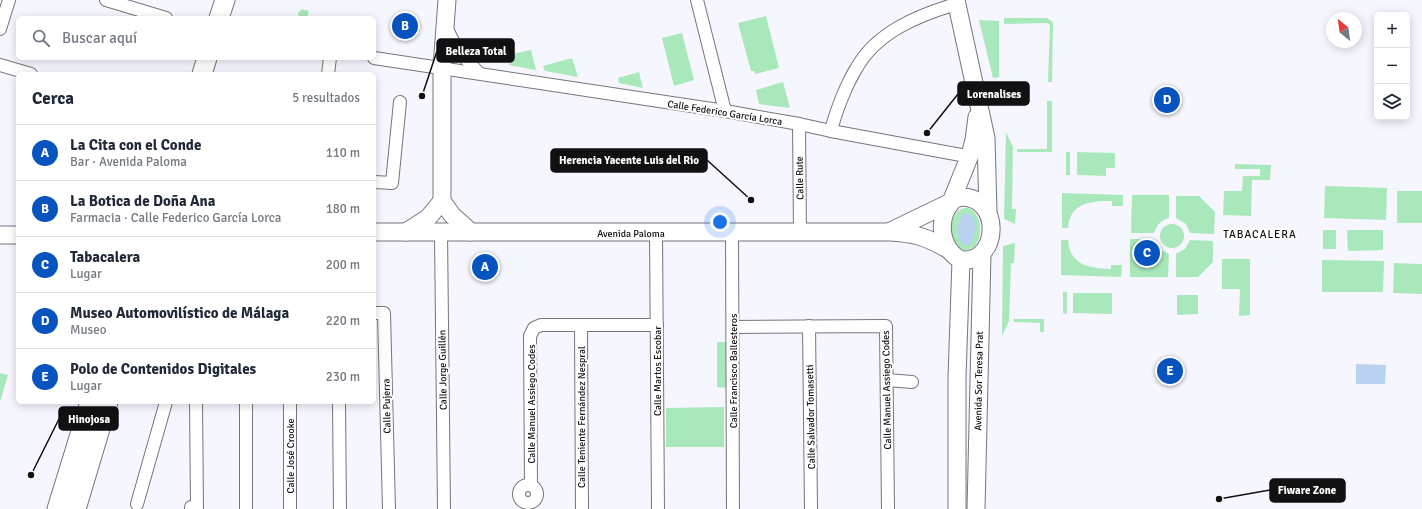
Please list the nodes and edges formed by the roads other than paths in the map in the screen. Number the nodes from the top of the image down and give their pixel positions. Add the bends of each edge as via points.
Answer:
1 (9, 0) edge
2 (106, 0) edge
3 (225, 0) edge
4 (447, 0) edge
5 (697, 0) edge
6 (956, 2) edge
7 (159, 16) edge
8 (220, 16) edge
9 (445, 25) junction
10 (0, 28) edge
11 (376, 58) edge
12 (206, 60) edge
13 (330, 60) edge
14 (0, 65) edge
15 (442, 67) junction
16 (24, 72) edge
17 (203, 72) edge
18 (328, 72) edge
19 (479, 73) junction
20 (400, 102) dead end
21 (979, 105) junction
22 (725, 111) junction
23 (799, 124) junction
24 (831, 131) junction
25 (970, 155) junction
26 (376, 182) edge
27 (442, 201) junction
28 (951, 202) junction
29 (988, 212) junction
30 (376, 232) edge
31 (405, 232) junction
32 (441, 232) junction
33 (471, 232) junction
34 (656, 232) junction
35 (732, 232) junction
36 (800, 232) junction
37 (889, 232) junction
38 (0, 235) edge
39 (16, 235) edge
40 (982, 254) junction
41 (955, 255) junction
42 (376, 313) edge
43 (581, 325) junction
44 (657, 325) junction
45 (809, 326) junction
46 (733, 327) junction
47 (887, 380) junction
48 (912, 382) dead end
49 (89, 404) edge
50 (107, 404) edge
51 (165, 404) edge
52 (196, 404) edge
53 (246, 404) edge
54 (290, 404) edge
55 (339, 404) edge
56 (531, 485) dead end
57 (137, 504) dead end
58 (57, 509) edge
59 (76, 509) edge
60 (191, 509) edge
61 (246, 509) edge
62 (290, 509) edge
63 (340, 509) edge
64 (388, 509) edge
65 (444, 509) edge
66 (582, 509) edge
67 (658, 509) edge
68 (733, 509) edge
69 (812, 509) edge
70 (888, 509) edge
71 (957, 509) edge
72 (976, 509) edge

1 - 10 street
2 - 7 street
3 - 8 main road
4 - 9 main road
5 - 22 street
6 - 21 main road
6 - 24 street via 905,23 871,49 856,68 835,112
9 - 15 main road
9 - 19 street via 459,52
11 - 15 street, Calle Federico García Lorca
12 - 17 main road
13 - 18 street
14 - 16 street
15 - 19 street, Calle Federico García Lorca
15 - 27 main road
19 - 22 street, Calle Federico García Lorca
20 - 26 street via 392,183
21 - 25 main road
21 - 29 main road via 986,138
22 - 23 street, Calle Federico García Lorca
23 - 24 street, Calle Federico García Lorca
23 - 36 street, Calle Rute
24 - 25 street, Calle Federico García Lorca
25 - 28 main road
27 - 31 main road via 428,218
27 - 33 main road via 452,215
28 - 29 main road via 969,197 977,200
28 - 37 main road, Avenida Paloma
28 - 41 main road via 945,213 942,233
29 - 40 main road via 991,233
30 - 31 main road, Avenida Paloma
31 - 32 main road, Avenida Paloma
32 - 33 main road, Avenida Paloma
32 - 65 street, Calle Jorge Guillén
33 - 34 main road, Avenida Paloma
34 - 35 main road, Avenida Paloma
34 - 44 street, Calle Martos Escobar
35 - 36 main road, Avenida Paloma
35 - 46 street, Calle Francisco Ballesteros
36 - 37 main road, Avenida Paloma
37 - 41 main road, Avenida Paloma via 909,233 926,238
38 - 39 main road
40 - 41 main road via 972,260
40 - 72 main road, Avenida Sor Teresa Prat
41 - 71 main road, Avenida Sor Teresa Prat
42 - 64 street, Calle Pujerra via 384,313
43 - 44 street, Calle Manuel Assiego Codes
43 - 56 street, Calle Manuel Assiego Codes via 541,325 534,328 530,336
43 - 66 street, Calle Teniente Fernández Nespral
44 - 67 street, Calle Martos Escobar
45 - 46 street, Calle Manuel Assiego Codes
45 - 47 street, Calle Manuel Assiego Codes via 886,326
45 - 69 street, Calle Salvador Tomasetti
46 - 68 street, Calle Francisco Ballesteros
47 - 48 street
47 - 70 street, Calle Manuel Assiego Codes
49 - 58 main road
50 - 59 main road
51 - 57 street
52 - 60 street via 197,508
53 - 61 street
54 - 62 street, Calle José Crooke
55 - 63 street

